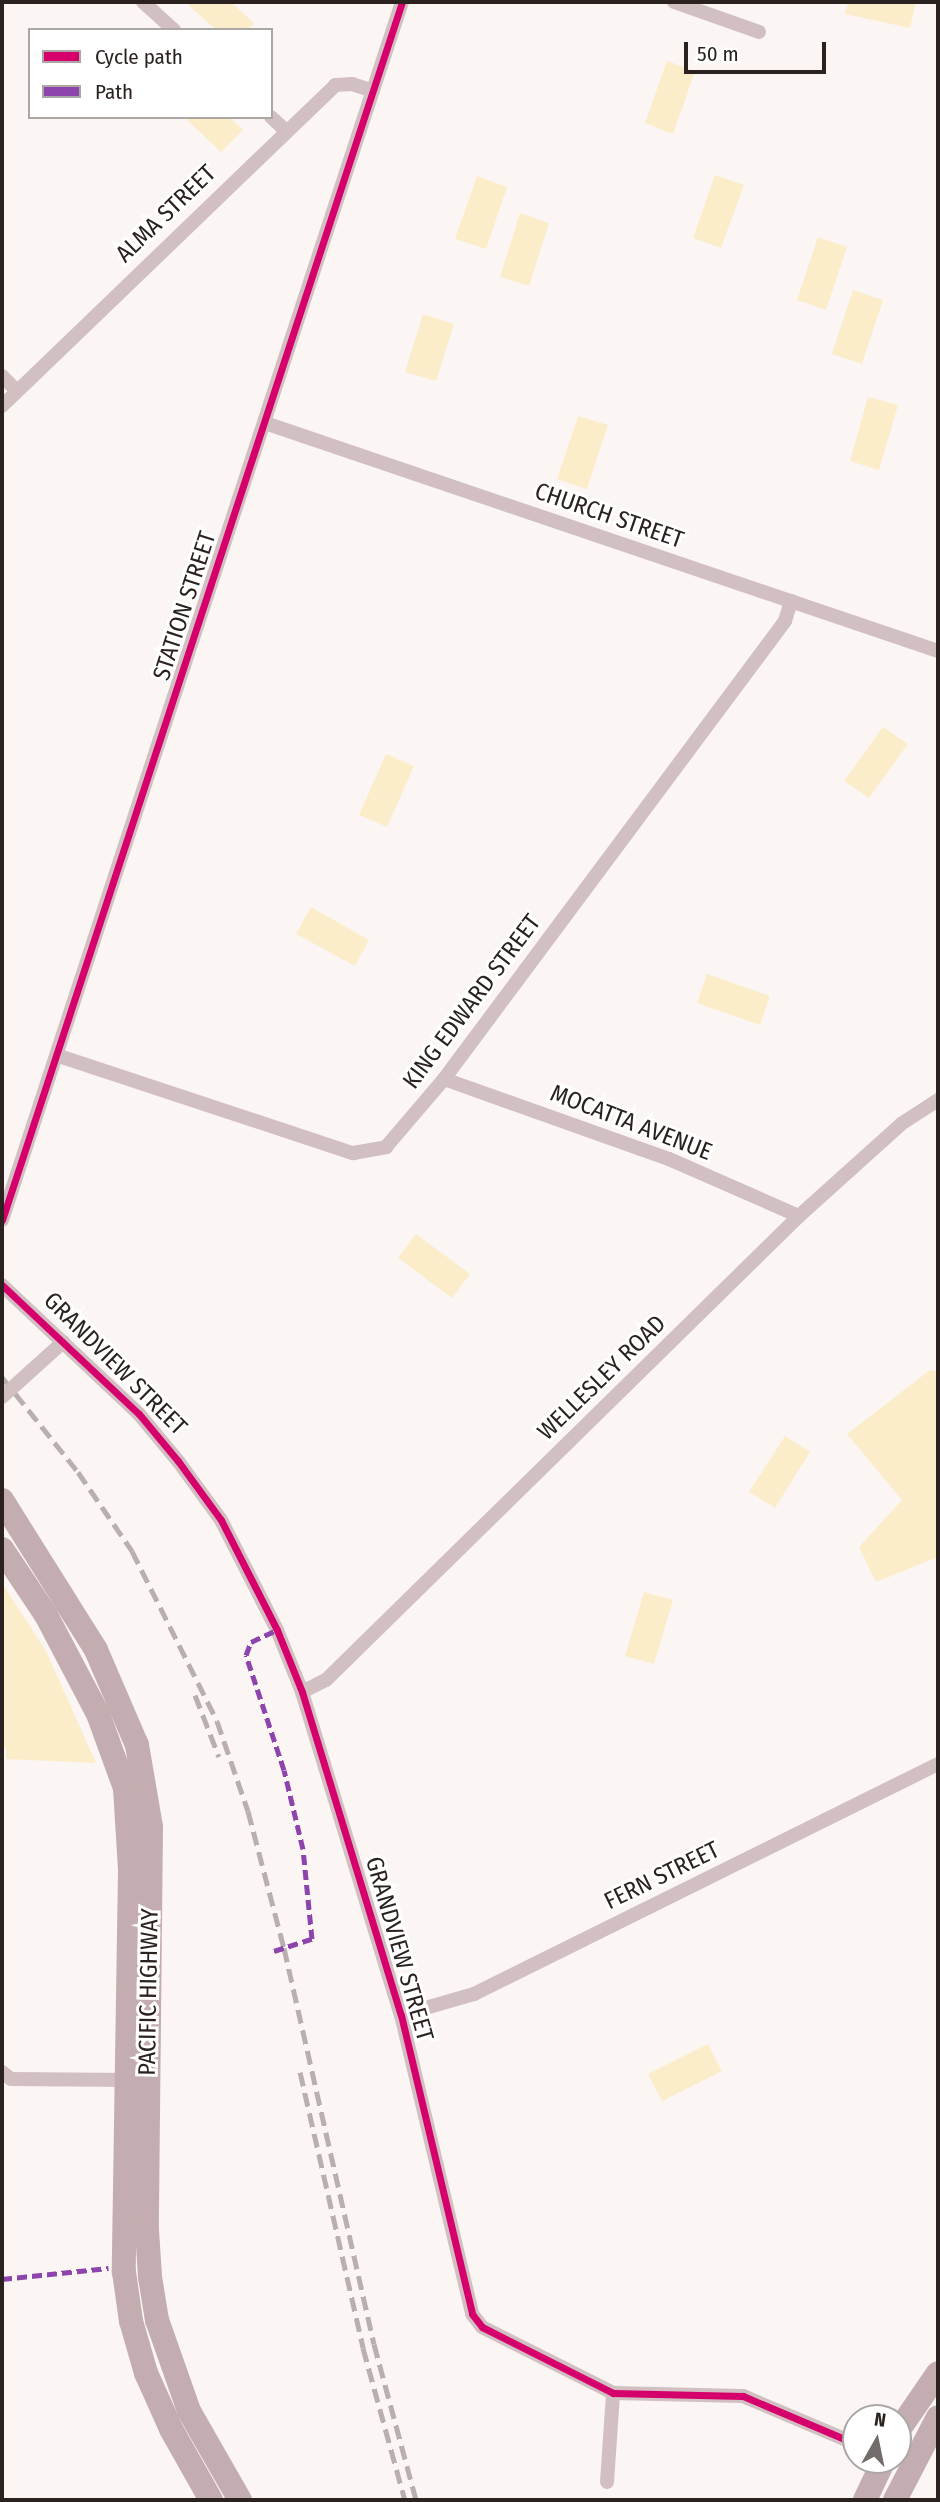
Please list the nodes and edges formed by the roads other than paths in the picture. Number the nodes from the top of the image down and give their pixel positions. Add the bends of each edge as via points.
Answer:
1 (143, 2) edge
2 (402, 2) edge
3 (674, 2) edge
4 (172, 28) edge
5 (759, 32) dead end
6 (373, 91) junction
7 (273, 119) edge
8 (285, 130) junction
9 (2, 376) edge
10 (17, 391) junction
11 (2, 406) edge
12 (265, 424) junction
13 (791, 601) junction
14 (938, 651) edge
15 (58, 1056) junction
16 (444, 1079) junction
17 (938, 1100) edge
18 (799, 1216) junction
19 (2, 1220) edge
20 (2, 1285) edge
21 (63, 1342) junction
22 (2, 1397) edge
23 (2, 1500) edge
24 (2, 1549) edge
25 (302, 1692) junction
26 (938, 1764) edge
27 (401, 2015) junction
28 (2, 2073) edge
29 (138, 2080) junction
30 (938, 2373) edge
31 (613, 2393) junction
32 (912, 2411) edge
33 (938, 2417) edge
34 (842, 2438) edge
35 (223, 2473) junction
36 (877, 2474) edge
37 (607, 2482) dead end
38 (211, 2500) edge
39 (224, 2500) edge
40 (240, 2500) edge
41 (865, 2500) edge
42 (895, 2500) edge

1 - 4 street
2 - 6 street, STATION STREET
3 - 5 street
6 - 8 street, ALMA STREET via 352,84 335,85
6 - 12 street, STATION STREET
7 - 8 street
8 - 10 street, ALMA STREET
9 - 10 street
10 - 11 street, ALMA STREET
12 - 13 street, CHURCH STREET
12 - 15 street, STATION STREET
13 - 14 street, CHURCH STREET
13 - 16 street, KING EDWARD STREET via 785,621
15 - 16 street, KING EDWARD STREET via 353,1153 370,1153 392,1142
15 - 19 street, STATION STREET
16 - 18 street, MOCATTA AVENUE via 669,1159
17 - 18 street, WELLESLEY ROAD via 901,1124
18 - 25 street, WELLESLEY ROAD via 326,1680
20 - 21 street, GRANDVIEW STREET
21 - 22 street, bridge
21 - 25 street, GRANDVIEW STREET via 139,1414 221,1520 277,1630
23 - 29 highway, PACIFIC HIGHWAY via 96,1650 137,1745 151,1827
24 - 29 highway, PACIFIC HIGHWAY via 47,1615 98,1714 125,1788
25 - 27 street, GRANDVIEW STREET
26 - 27 street, FERN STREET via 474,1994
27 - 31 street, GRANDVIEW STREET via 472,2314 482,2327
28 - 29 street via 11,2080
29 - 35 highway, PACIFIC HIGHWAY via 157,2320 189,2411
29 - 38 highway, PACIFIC HIGHWAY via 123,2227 131,2321 171,2429
30 - 32 highway
31 - 34 street, GRANDVIEW STREET via 743,2396
31 - 37 street
33 - 42 highway
35 - 39 street
35 - 40 highway, PACIFIC HIGHWAY
36 - 41 highway

